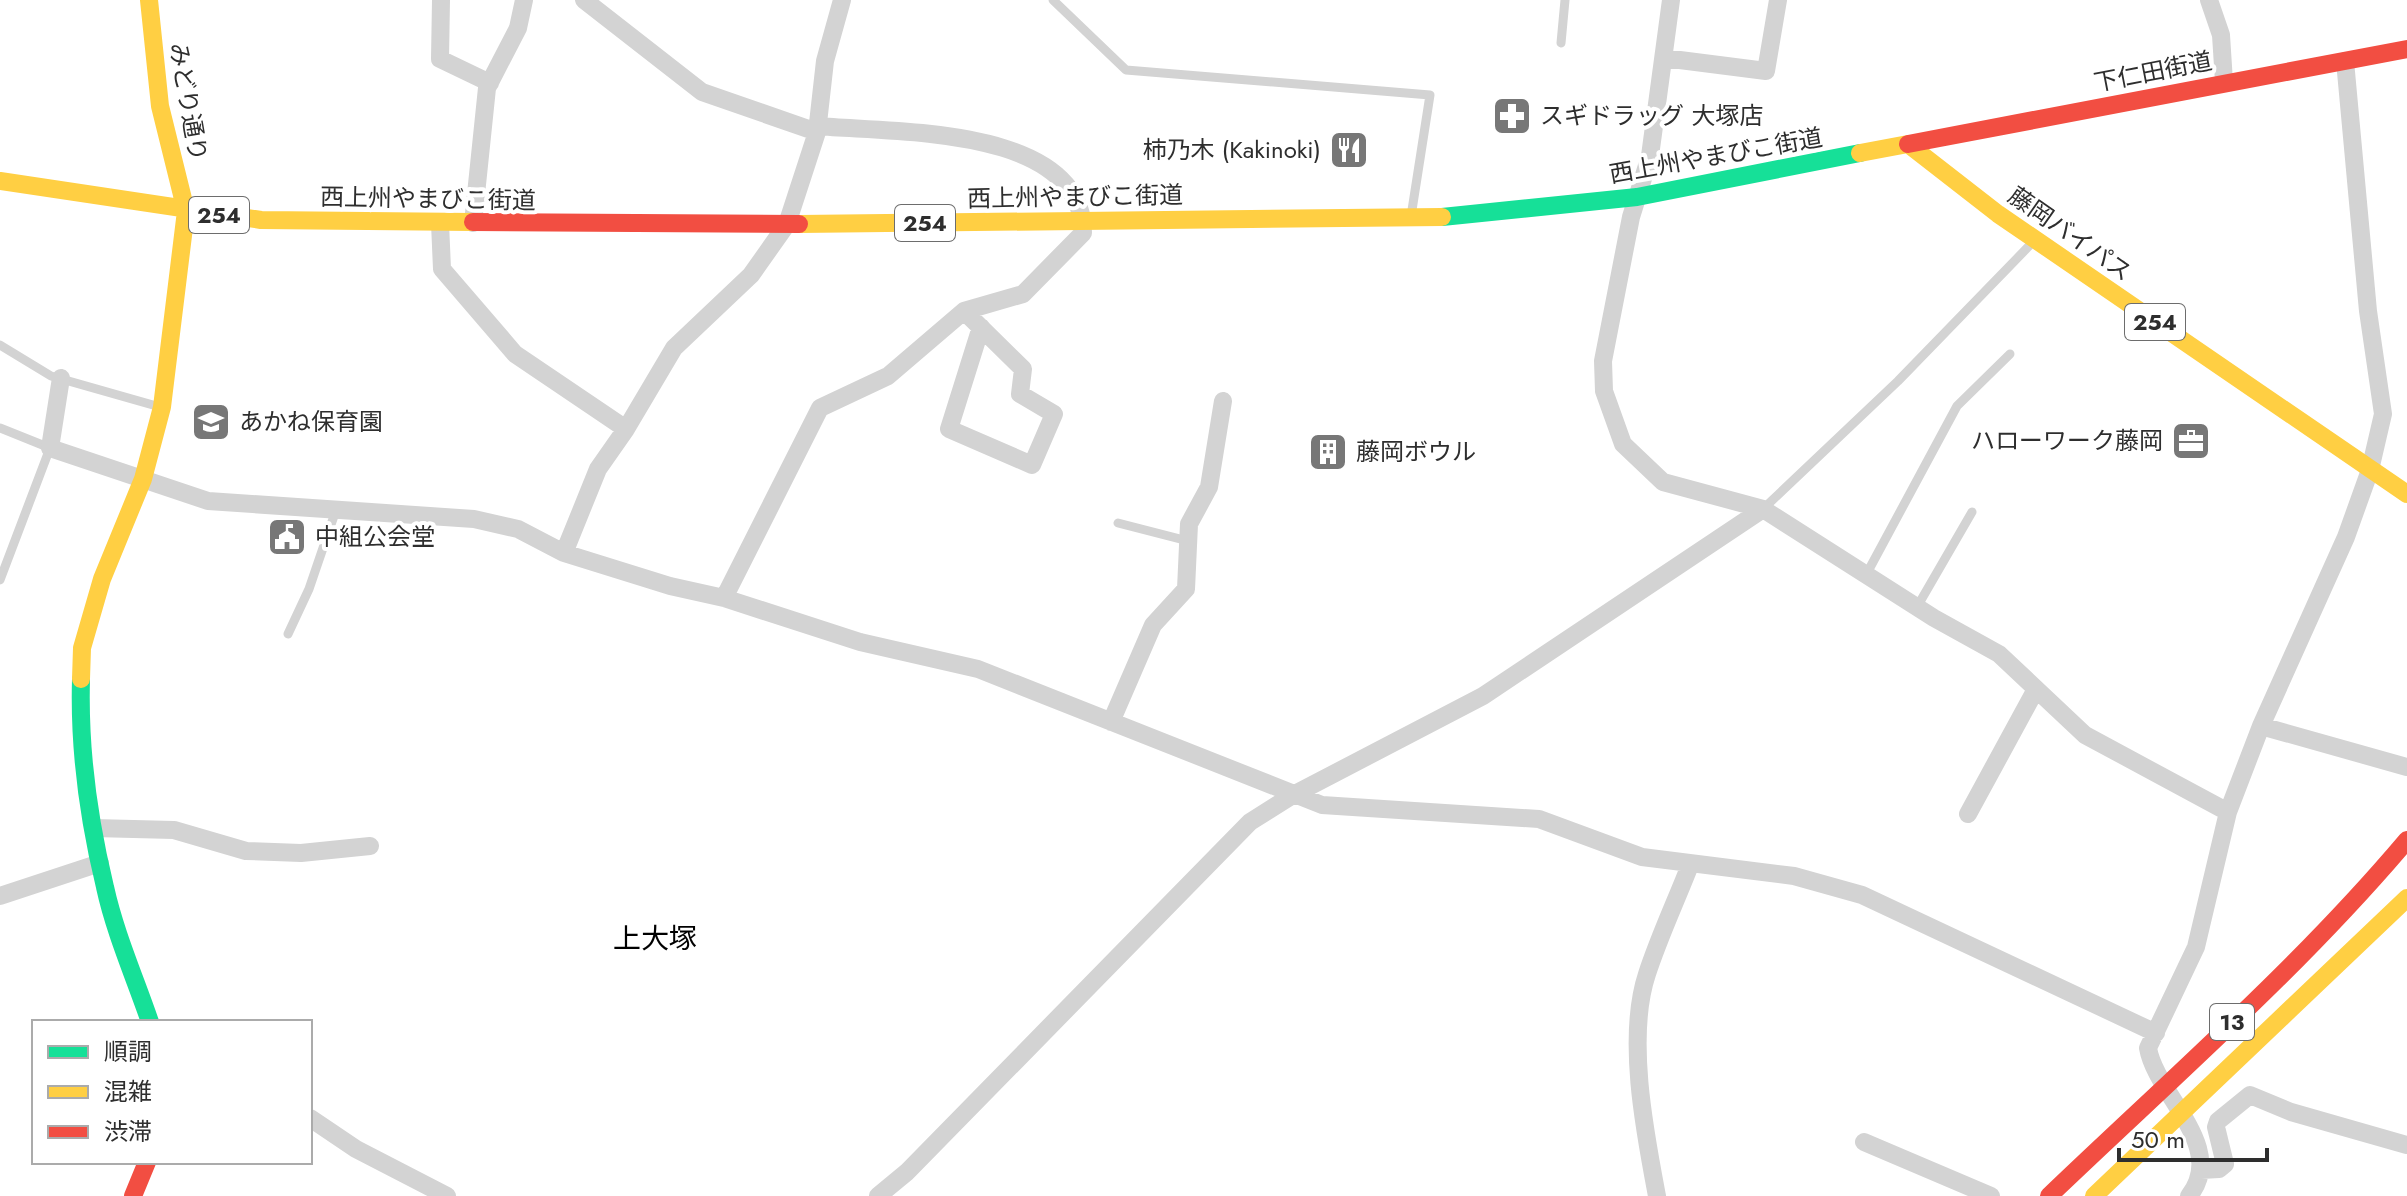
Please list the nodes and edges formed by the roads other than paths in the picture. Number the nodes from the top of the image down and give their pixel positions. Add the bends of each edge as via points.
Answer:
1 (149, 0) edge
2 (441, 0) edge
3 (524, 0) edge
4 (584, 0) edge
5 (842, 0) edge
6 (1053, 0) edge
7 (1565, 0) edge
8 (1671, 0) edge
9 (1778, 0) edge
10 (2209, 0) edge
11 (1561, 43) dead end
12 (2407, 49) edge
13 (1664, 58) junction
14 (2345, 61) junction
15 (2224, 82) junction
16 (490, 83) junction
17 (818, 129) junction
18 (1908, 144) junction
19 (0, 181) edge
20 (1637, 197) junction
21 (186, 211) junction
22 (1410, 218) junction
23 (1083, 221) junction
24 (440, 223) junction
25 (473, 223) junction
26 (787, 224) junction
27 (2036, 240) junction
28 (964, 311) junction
29 (981, 327) junction
30 (0, 345) edge
31 (2010, 354) dead end
32 (61, 378) junction
33 (1223, 401) dead end
34 (162, 407) junction
35 (0, 428) edge
36 (626, 429) junction
37 (50, 448) junction
38 (2370, 470) junction
39 (143, 479) junction
40 (2407, 494) edge
41 (1763, 509) junction
42 (336, 510) junction
43 (1972, 512) dead end
44 (1118, 523) dead end
45 (1188, 541) junction
46 (564, 553) junction
47 (1866, 575) junction
48 (0, 580) edge
49 (724, 598) junction
50 (1917, 607) junction
51 (288, 634) dead end
52 (2036, 689) junction
53 (1111, 722) junction
54 (2261, 726) junction
55 (2407, 767) edge
56 (1293, 795) junction
57 (2228, 812) junction
58 (1968, 814) dead end
59 (93, 828) junction
60 (2407, 840) edge
61 (370, 846) dead end
62 (100, 863) junction
63 (1690, 865) junction
64 (0, 896) edge
65 (2407, 898) edge
66 (149, 1020) edge
67 (2156, 1033) junction
68 (2166, 1085) junction
69 (2180, 1111) junction
70 (312, 1119) edge
71 (1864, 1142) dead end
72 (2407, 1145) edge
73 (146, 1164) edge
74 (2201, 1170) junction
75 (133, 1196) edge
76 (445, 1196) edge
77 (878, 1196) edge
78 (1657, 1196) edge
79 (1991, 1196) edge
80 (2049, 1196) edge
81 (2094, 1196) edge
82 (2189, 1196) edge

1 - 21 main road, みどり通り via 160,106
2 - 16 street via 440,59
3 - 16 street via 518,28
4 - 17 street via 702,92
5 - 17 street via 825,61
6 - 22 lane via 1126,70 1430,95
7 - 11 lane
8 - 13 street
9 - 13 street via 1766,71
10 - 15 street via 2221,35
12 - 14 main road, 下仁田街道
13 - 20 street via 1650,156
14 - 15 main road, 下仁田街道
14 - 38 street via 2383,414
15 - 18 main road, 下仁田街道
16 - 25 street
17 - 23 street via 1004,146 1052,171 1076,195
17 - 26 street
18 - 20 main road, 西上州やまびこ街道 / 254
18 - 27 main road, 藤岡バイパス / 254
19 - 21 main road, 西上州やまびこ街道 / 254
20 - 22 main road, 西上州やまびこ街道 / 254
20 - 41 street via 1603,361 1613,421 1631,454 1663,482
21 - 24 main road, 西上州やまびこ街道 / 254 via 261,220
21 - 34 main road
22 - 23 main road, 西上州やまびこ街道 / 254
23 - 26 main road, 西上州やまびこ街道 / 254
23 - 28 street via 1083,233 1023,294
24 - 25 main road, 西上州やまびこ街道 / 254
24 - 36 street via 442,269 515,354
25 - 26 main road, 西上州やまびこ街道 / 254
26 - 36 street via 751,275 674,348
27 - 38 main road, 藤岡バイパス / 254
27 - 41 lane
28 - 29 street
28 - 49 street via 888,376 820,408
29 - 29 street via 1023,369 1020,394 1054,414 1032,465 949,429
30 - 32 lane
31 - 47 lane via 1957,406
32 - 34 lane
32 - 37 street
33 - 45 street via 1209,487 1189,524
34 - 39 main road
35 - 37 lane
36 - 46 street via 598,469
37 - 39 street
37 - 48 lane
38 - 40 main road, 藤岡バイパス / 254
38 - 54 street via 2346,537
39 - 42 street via 208,501
39 - 59 main road via 102,579 82,648 80,711
41 - 47 street
41 - 56 street via 1483,696
42 - 46 street via 474,519 518,529
42 - 51 lane
43 - 50 lane
44 - 45 lane
45 - 53 street via 1186,589 1153,625
46 - 49 street
47 - 50 street
49 - 53 street via 860,642 978,669
50 - 52 street via 1999,654
52 - 57 street via 2085,735
52 - 58 street
53 - 56 street
54 - 55 street
54 - 57 street
56 - 63 street via 1322,805 1539,819 1642,857
56 - 77 street via 1250,822
57 - 67 street via 2196,947
59 - 61 street via 174,830 246,851 301,853
59 - 62 main road
60 - 68 main road, 13 via 2282,973
62 - 64 street
62 - 66 main road
63 - 67 street via 1794,876 1862,895
63 - 78 street via 1646,977 1641,1008 1639,1100
65 - 69 main road, 13
67 - 68 street via 2149,1054
68 - 69 street
68 - 80 main road, 13
69 - 74 street via 2200,1153
69 - 81 main road, 13
70 - 76 street
71 - 79 street
72 - 74 street via 2250,1095 2216,1127 2225,1164
73 - 75 main road
74 - 82 street

